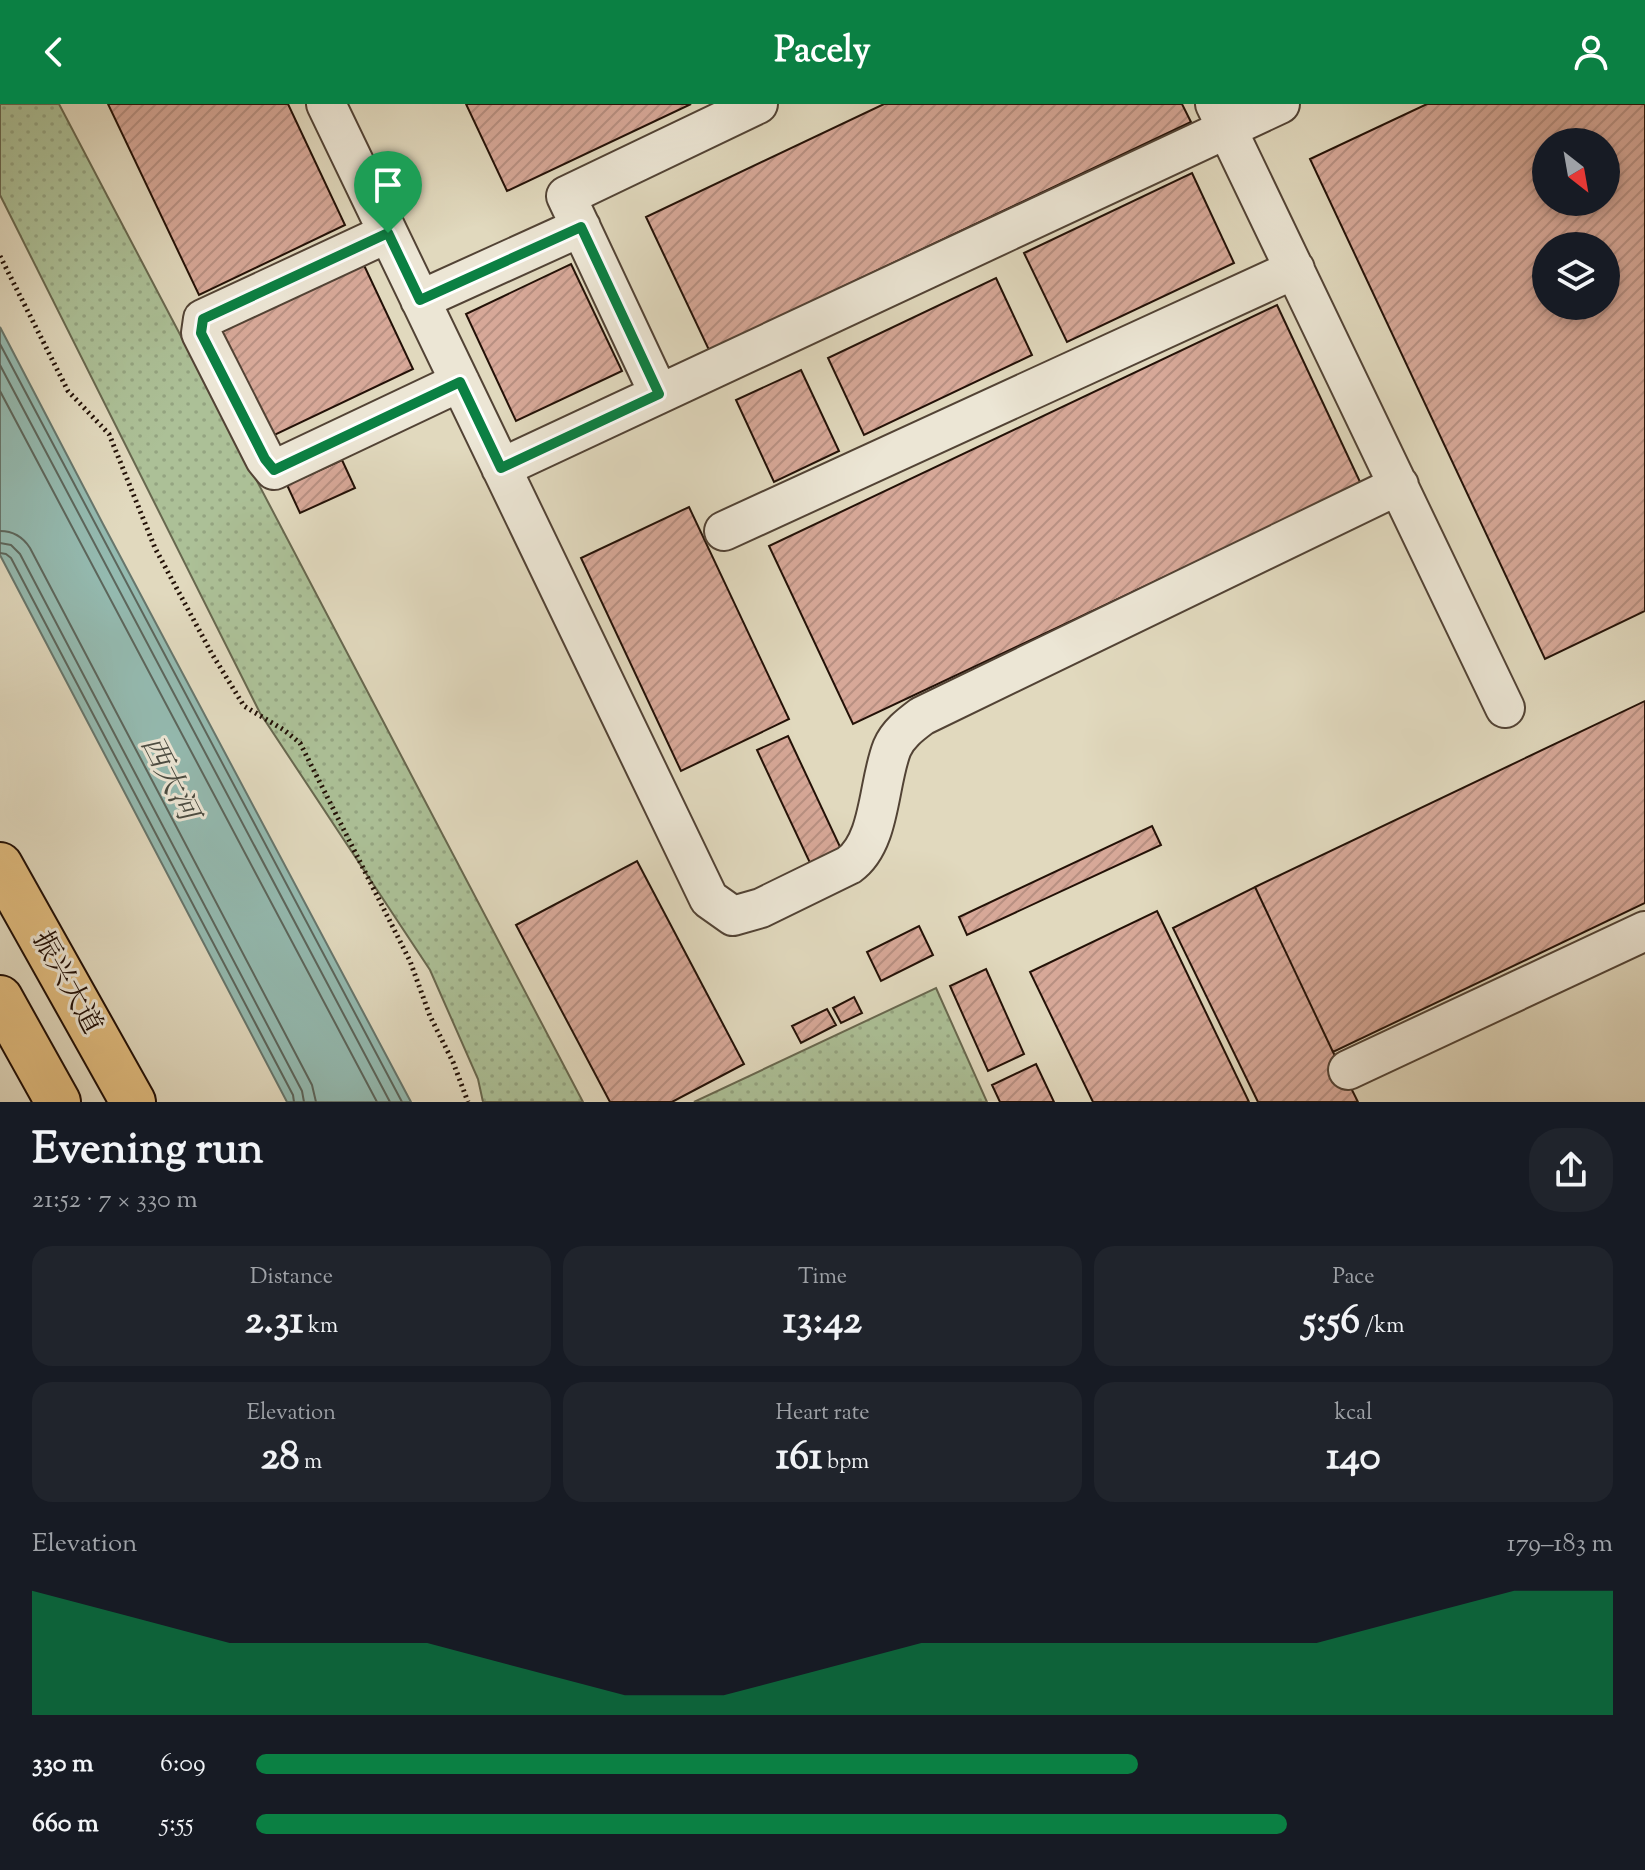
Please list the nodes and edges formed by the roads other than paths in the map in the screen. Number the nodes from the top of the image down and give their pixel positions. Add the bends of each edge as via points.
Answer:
1 (326, 104) edge
2 (758, 104) edge
3 (1280, 104) edge
4 (1221, 116) edge
5 (581, 227) junction
6 (388, 233) junction
7 (1295, 269) junction
8 (420, 300) junction
9 (460, 382) junction
10 (659, 394) junction
11 (501, 468) junction
12 (1399, 485) junction
13 (724, 531) dead end
14 (1505, 708) dead end
15 (0, 865) edge
16 (1645, 931) edge
17 (0, 998) edge
18 (1348, 1070) dead end
19 (58, 1102) edge
20 (133, 1102) edge

1 - 6 lane
2 - 5 lane via 566,196
3 - 4 lane
4 - 7 lane
4 - 10 lane
5 - 8 lane
5 - 10 lane
6 - 8 lane
6 - 9 lane via 203,319 201,333 274,470
7 - 12 lane
7 - 13 lane
8 - 9 lane
9 - 11 lane
10 - 11 lane
11 - 12 lane via 709,899 733,916 761,908 857,860 869,839 893,747 922,716
12 - 14 lane
15 - 20 main road, 振兴大道
16 - 18 lane
17 - 19 main road

